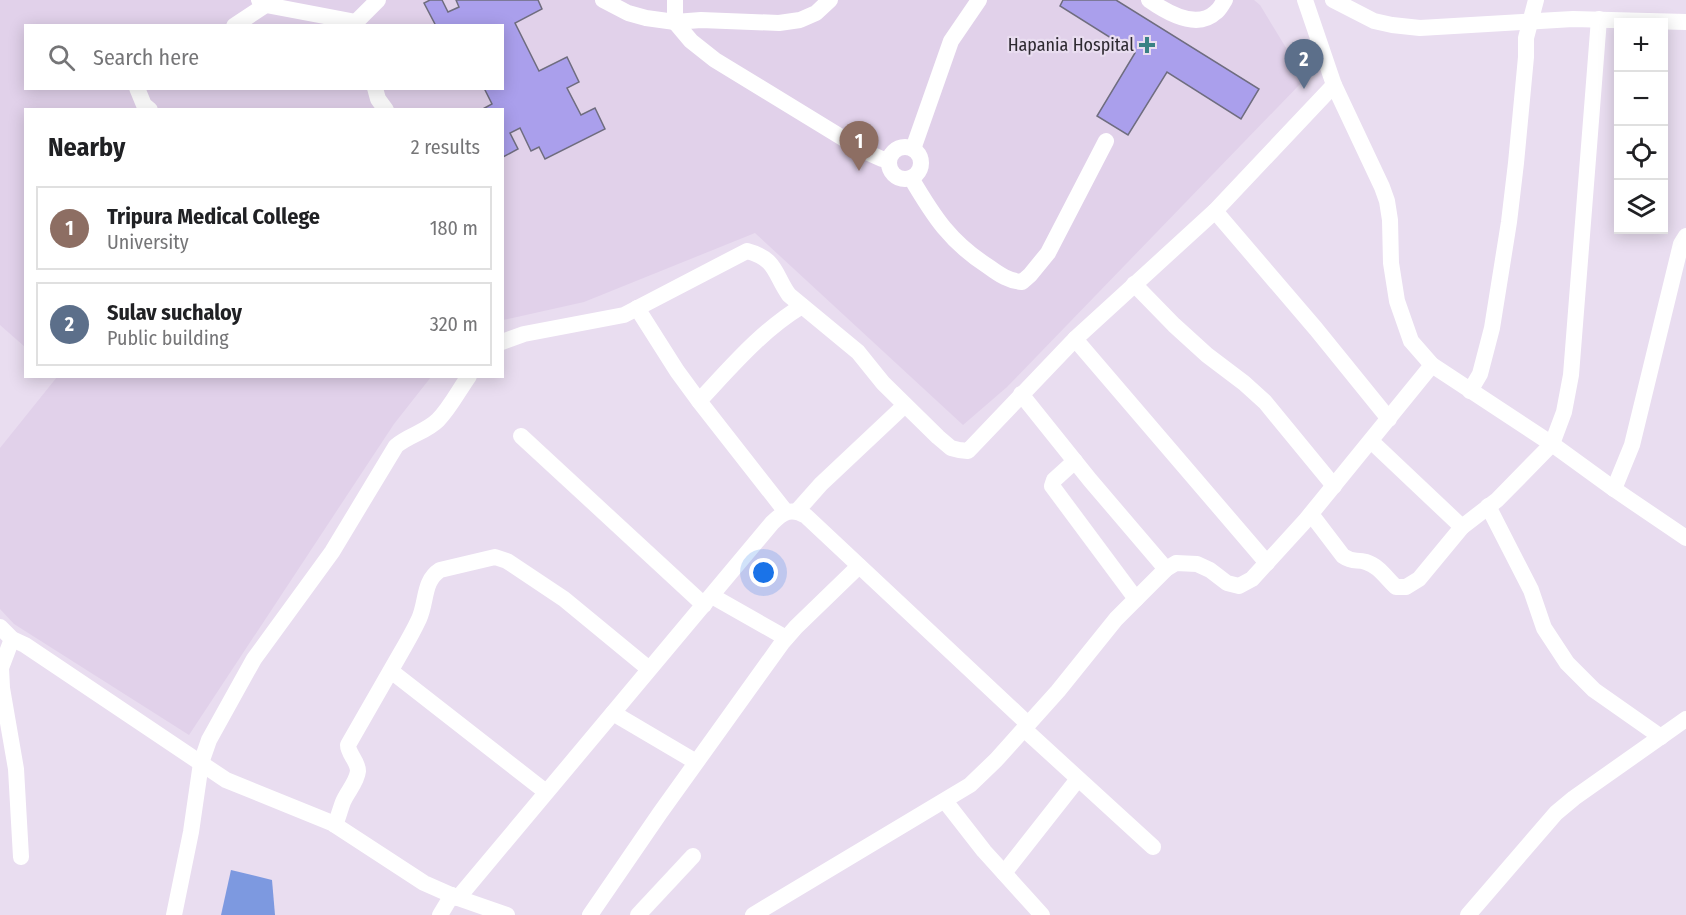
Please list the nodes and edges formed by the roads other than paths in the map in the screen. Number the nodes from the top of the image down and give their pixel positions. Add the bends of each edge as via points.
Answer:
1 (378, 0) edge
2 (603, 0) edge
3 (675, 0) edge
4 (830, 0) edge
5 (979, 0) edge
6 (1149, 0) edge
7 (1225, 0) edge
8 (1305, 0) edge
9 (1333, 0) edge
10 (1536, 0) edge
11 (266, 2) edge
12 (1359, 6) edge
13 (1599, 19) junction
14 (1530, 21) junction
15 (675, 22) junction
16 (1686, 22) edge
17 (237, 24) edge
18 (357, 24) edge
19 (1334, 85) junction
20 (138, 90) edge
21 (376, 90) edge
22 (148, 108) edge
23 (385, 108) edge
24 (1106, 141) dead end
25 (913, 149) junction
26 (889, 159) junction
27 (911, 178) junction
28 (1215, 211) junction
29 (1686, 236) edge
30 (1681, 267) edge
31 (1134, 284) junction
32 (801, 306) junction
33 (637, 308) junction
34 (1075, 339) junction
35 (504, 341) edge
36 (1432, 365) junction
37 (468, 378) edge
38 (1470, 391) junction
39 (1021, 394) junction
40 (699, 401) junction
41 (905, 405) junction
42 (1389, 419) junction
43 (521, 436) dead end
44 (1371, 441) junction
45 (1552, 444) junction
46 (1075, 461) junction
47 (1334, 486) junction
48 (1614, 489) junction
49 (1488, 506) junction
50 (791, 512) junction
51 (1311, 514) junction
52 (1462, 527) junction
53 (1686, 538) edge
54 (1267, 563) junction
55 (859, 566) junction
56 (1166, 569) junction
57 (1136, 599) junction
58 (708, 600) junction
59 (6, 633) edge
60 (786, 638) junction
61 (650, 669) junction
62 (391, 671) junction
63 (613, 712) junction
64 (1686, 719) edge
65 (1026, 726) junction
66 (1661, 737) junction
67 (696, 762) junction
68 (201, 763) junction
69 (1078, 779) junction
70 (546, 792) junction
71 (945, 801) junction
72 (335, 825) junction
73 (1153, 847) dead end
74 (693, 856) dead end
75 (21, 857) dead end
76 (1004, 873) junction
77 (455, 897) junction
78 (763, 913) edge
79 (174, 915) edge
80 (440, 915) edge
81 (507, 915) edge
82 (590, 915) edge
83 (638, 915) edge
84 (1042, 915) edge
85 (1468, 915) edge

1 - 18 street
2 - 15 street via 628,13
3 - 15 street
4 - 15 street via 816,13 779,23
5 - 25 street via 951,41
6 - 7 street via 1165,11 1192,20 1207,18
8 - 19 street
9 - 12 street
10 - 14 street
11 - 17 street
11 - 18 street
12 - 14 street via 1374,21 1392,25
13 - 14 street
13 - 16 street
13 - 45 street via 1571,375 1564,412
14 - 38 street via 1515,175 1492,328 1480,374
15 - 26 street via 715,60 864,151
19 - 28 street
19 - 36 street via 1387,201 1390,263 1397,301 1411,341
20 - 22 street
21 - 23 street
24 - 27 street via 1048,253 1022,282 1010,281 947,234
25 - 26 street via 898,148
25 - 27 street via 920,157 921,167
26 - 27 street via 896,177
28 - 31 street
28 - 42 street
29 - 30 street via 1681,244
30 - 48 street via 1632,445
31 - 34 street
31 - 47 street via 1207,355 1265,402
32 - 33 street via 789,295 770,262 747,251
32 - 40 street via 759,337
32 - 41 street via 858,352
33 - 35 street via 624,315
33 - 40 street
34 - 39 street
34 - 54 street
36 - 38 street
36 - 42 street
37 - 68 street via 439,419 396,446 332,552 254,659 209,740
38 - 45 street
39 - 41 street via 968,451 951,448
39 - 46 street
40 - 50 street
41 - 50 street
42 - 44 street
43 - 58 street
44 - 47 street
44 - 52 street
45 - 48 street
45 - 49 street
46 - 56 street
46 - 57 street via 1052,486
47 - 51 street
48 - 53 street
49 - 52 street
49 - 66 street via 1531,590 1544,628 1567,663 1594,690
50 - 55 street via 806,516
50 - 58 street via 772,523
51 - 52 street via 1343,556 1380,569 1396,587 1406,587 1419,579
51 - 54 street
54 - 56 street via 1239,586 1197,564 1176,563
55 - 60 street
55 - 65 street
56 - 57 street
57 - 65 street
58 - 60 street
58 - 61 street
59 - 68 street
59 - 75 street via 2,688 16,769
60 - 67 street
61 - 62 street via 564,599 495,557 433,575 418,621
61 - 63 street
62 - 70 street
62 - 72 street via 348,745 358,771
63 - 67 street
63 - 70 street
64 - 66 street
65 - 69 street
65 - 71 street via 980,777
66 - 85 street via 1556,813
67 - 82 street
68 - 72 street via 226,780
68 - 79 street
69 - 73 street
69 - 76 street
70 - 77 street
71 - 76 street
71 - 78 street
72 - 77 street via 424,883
74 - 83 street
76 - 84 street
77 - 80 street
77 - 81 street

